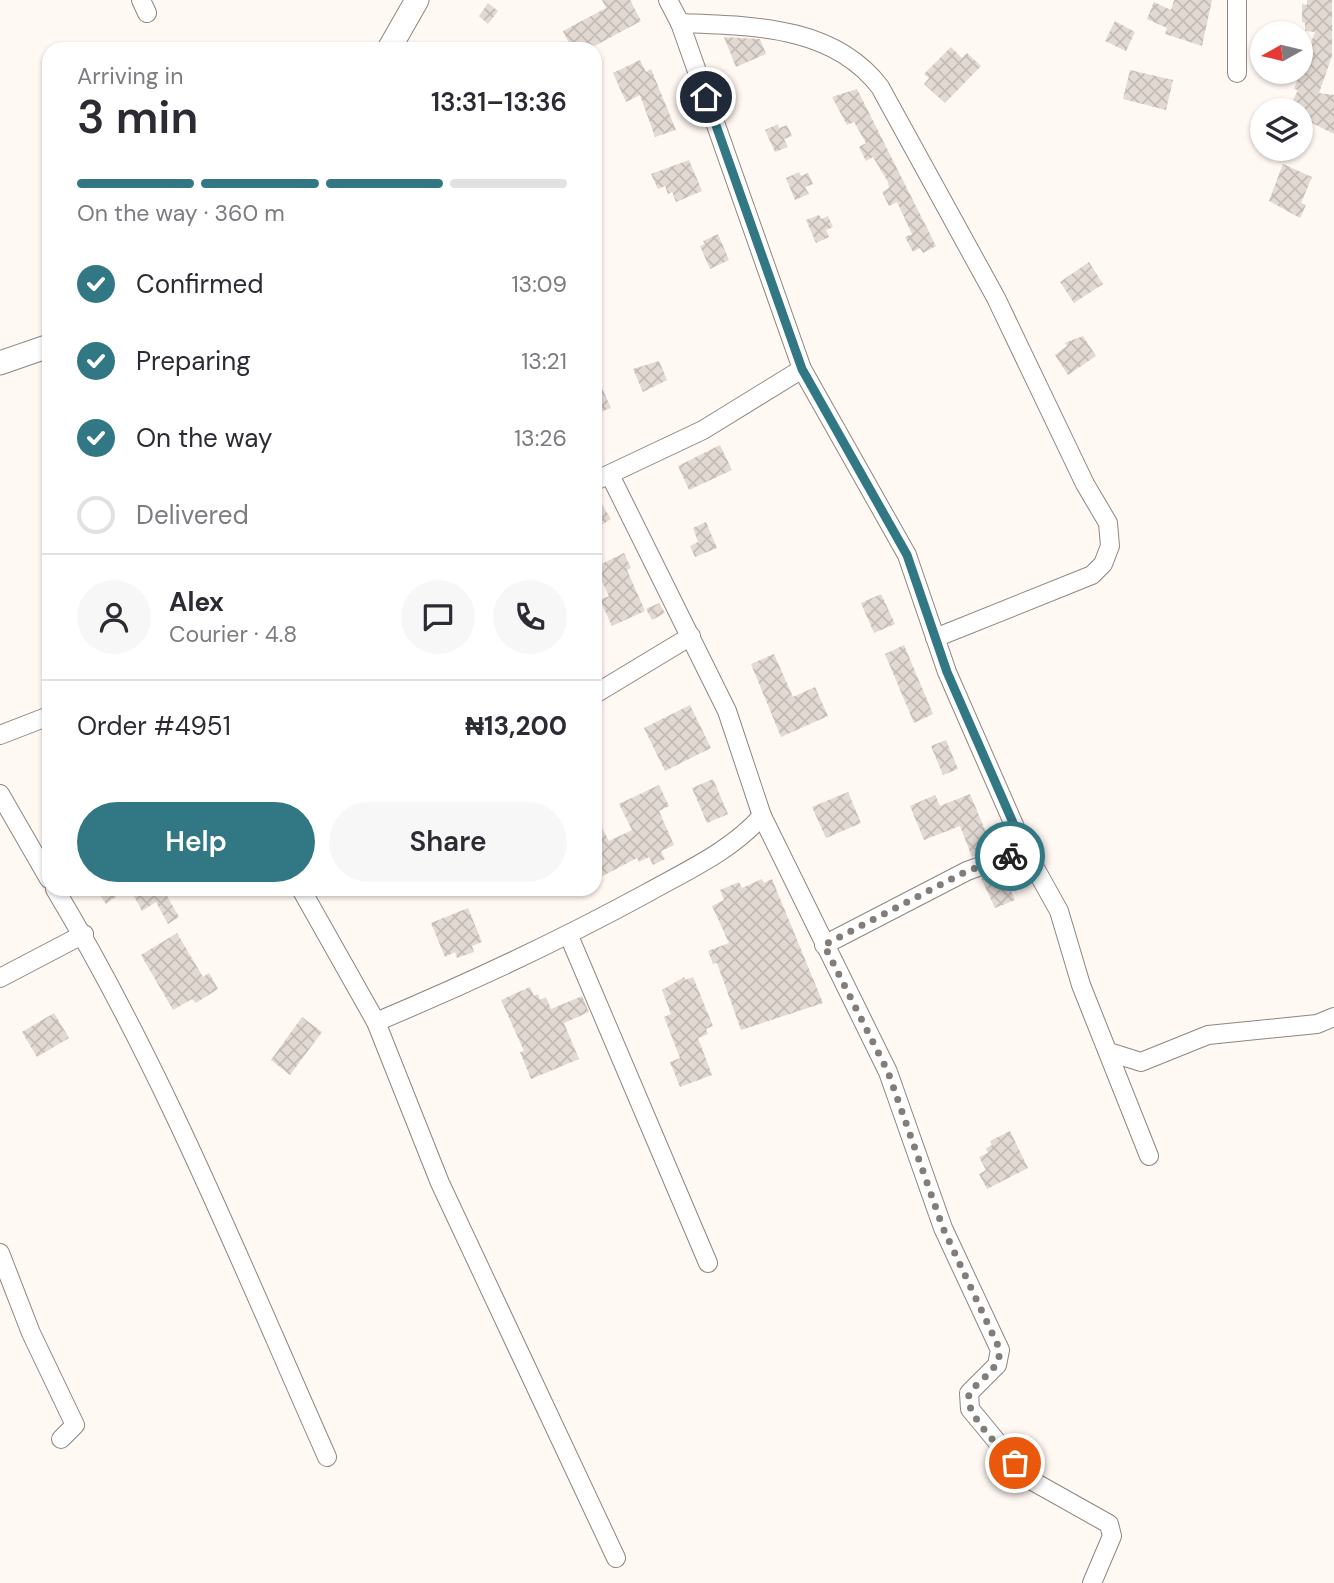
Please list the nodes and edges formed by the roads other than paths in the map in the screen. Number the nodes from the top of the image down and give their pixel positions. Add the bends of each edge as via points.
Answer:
1 (417, 0) edge
2 (668, 0) edge
3 (1237, 0) edge
4 (680, 23) junction
5 (393, 42) edge
6 (1237, 73) dead end
7 (42, 348) edge
8 (0, 363) edge
9 (802, 369) junction
10 (603, 478) edge
11 (691, 636) junction
12 (935, 638) junction
13 (602, 690) edge
14 (42, 719) edge
15 (0, 735) edge
16 (0, 794) edge
17 (762, 816) junction
18 (1025, 850) junction
19 (42, 866) edge
20 (60, 896) edge
21 (305, 896) edge
22 (84, 934) junction
23 (569, 936) junction
24 (824, 945) junction
25 (0, 978) edge
26 (1334, 1017) edge
27 (376, 1022) junction
28 (1109, 1052) junction
29 (1149, 1156) dead end
30 (0, 1252) edge
31 (708, 1263) dead end
32 (61, 1439) dead end
33 (327, 1457) dead end
34 (616, 1558) dead end
35 (1092, 1583) edge

1 - 5 main road
2 - 4 street
3 - 6 street
4 - 9 street
4 - 12 street via 761,27 805,36 867,69 996,298 1108,523 1110,546 1103,564 1092,575
7 - 8 main road
9 - 10 street via 703,430
9 - 12 street via 907,555
10 - 11 street
11 - 13 street
11 - 17 street via 727,711
12 - 18 street
14 - 15 street
16 - 19 street
17 - 23 street via 719,853
17 - 24 street
18 - 24 street via 967,871
18 - 28 street via 1059,911 1081,985
20 - 22 street
21 - 27 street
22 - 25 street
22 - 33 street via 202,1174
23 - 27 street
23 - 31 street
24 - 35 street via 888,1072 943,1228 1000,1350 997,1365 969,1393 970,1409 1027,1478 1109,1524 1112,1536
26 - 28 street via 1317,1024 1208,1035 1141,1062
27 - 34 street via 440,1183
28 - 29 street
30 - 32 street via 31,1333 75,1425

